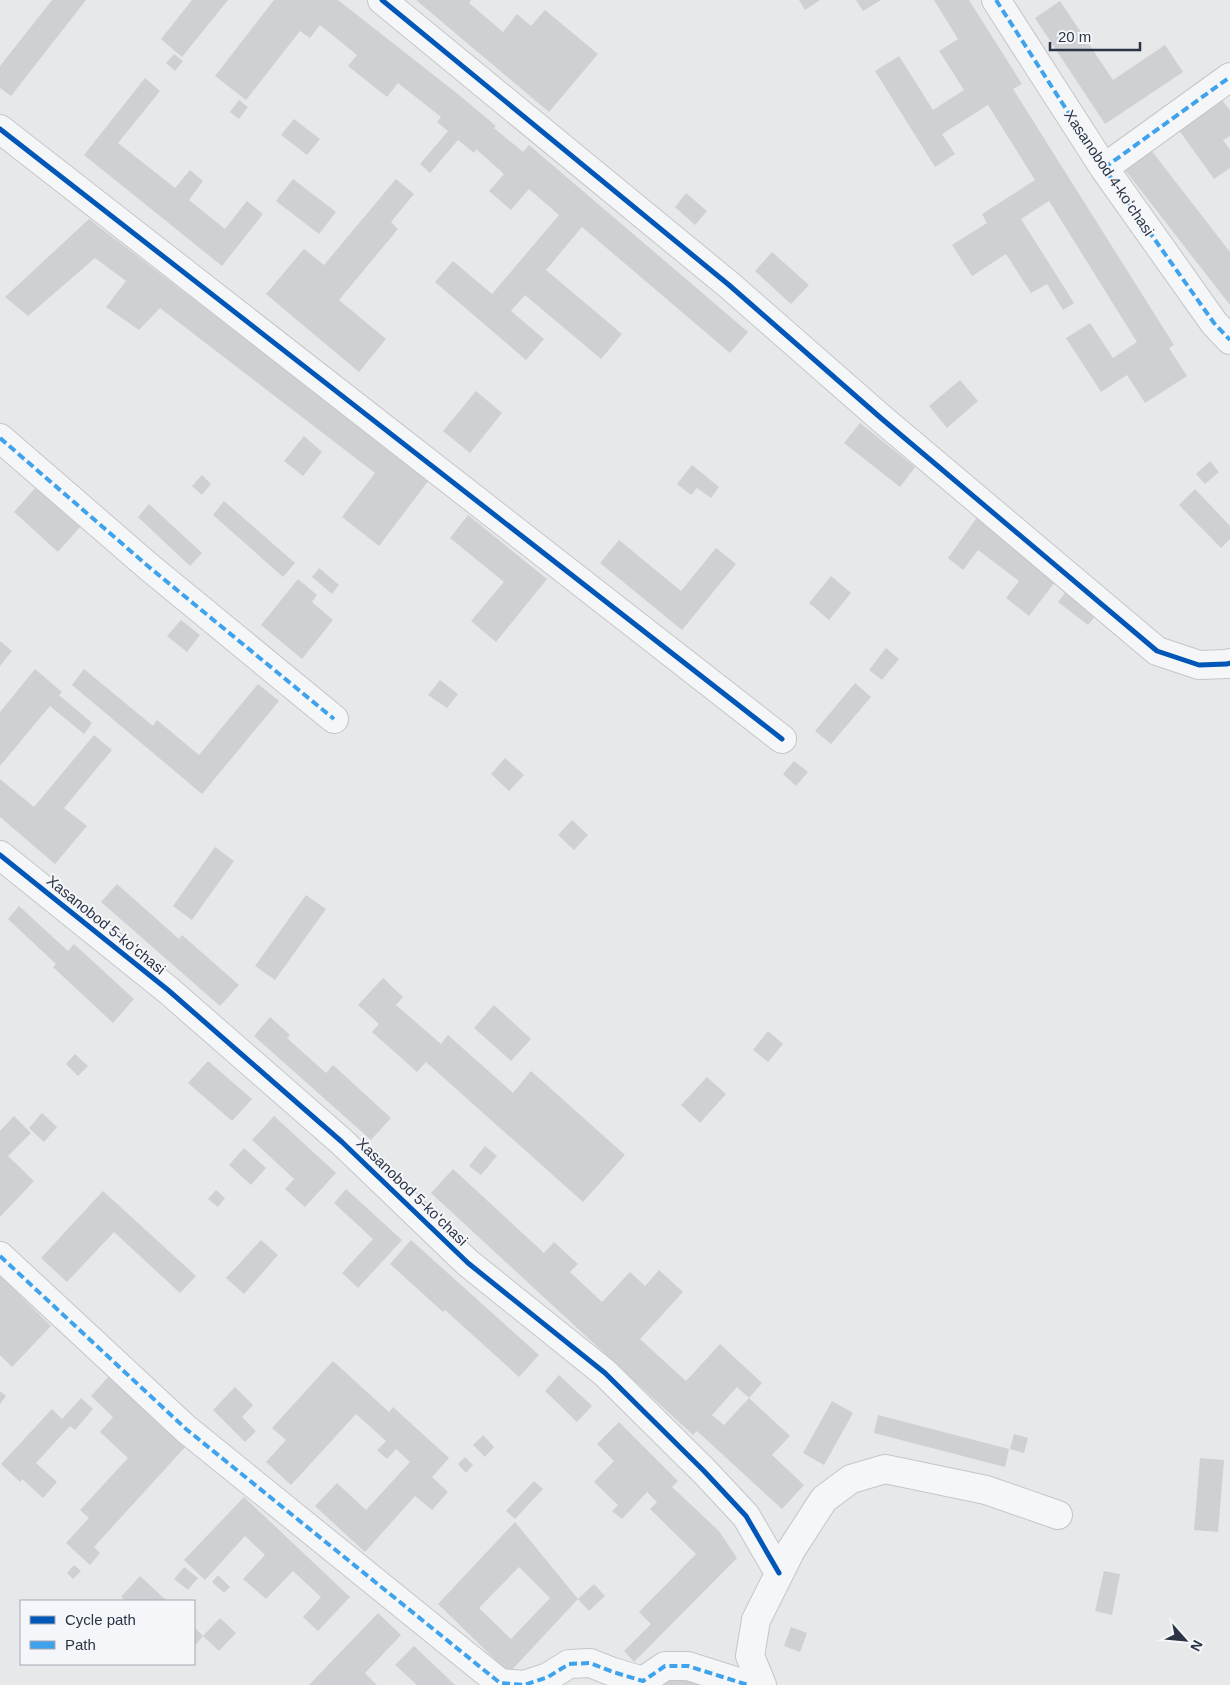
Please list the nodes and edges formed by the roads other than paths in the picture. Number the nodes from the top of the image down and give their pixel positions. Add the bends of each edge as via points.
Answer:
1 (382, 0) edge
2 (996, 0) edge
3 (1230, 77) edge
4 (0, 129) edge
5 (1104, 168) junction
6 (1230, 340) edge
7 (0, 438) edge
8 (1230, 662) edge
9 (334, 719) dead end
10 (782, 739) dead end
11 (0, 855) edge
12 (0, 1256) edge
13 (1058, 1515) dead end
14 (779, 1573) junction
15 (748, 1685) edge
16 (762, 1685) edge

1 - 8 street via 729,285 882,419 1157,650 1199,665
2 - 5 street, Xasanobod 4-koʻchasi
3 - 5 street
4 - 10 street
5 - 6 street, Xasanobod 4-koʻchasi via 1214,323
7 - 9 street via 149,567
11 - 14 street, Xasanobod 5-koʻchasi via 168,990 342,1142 468,1263 605,1373 746,1516
12 - 15 street via 186,1429 500,1683 524,1685 548,1677 570,1664 590,1663 643,1681 665,1666 688,1666
13 - 14 street via 986,1490 885,1468 851,1479 824,1499
14 - 16 street via 756,1620 750,1656

